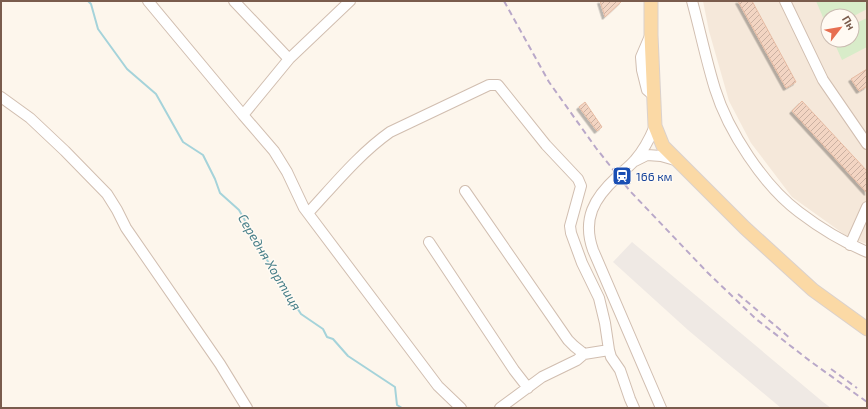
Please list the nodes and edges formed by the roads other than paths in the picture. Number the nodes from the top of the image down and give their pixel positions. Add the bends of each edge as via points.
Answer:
1 (148, 1) edge
2 (234, 1) edge
3 (350, 1) edge
4 (651, 1) edge
5 (692, 1) edge
6 (785, 1) edge
7 (289, 59) junction
8 (1, 97) edge
9 (243, 115) junction
10 (655, 126) junction
11 (867, 144) edge
12 (675, 160) junction
13 (635, 161) junction
14 (465, 191) dead end
15 (867, 207) edge
16 (308, 213) junction
17 (429, 242) dead end
18 (850, 245) junction
19 (867, 252) edge
20 (867, 329) edge
21 (609, 350) junction
22 (584, 354) junction
23 (528, 388) junction
24 (247, 408) edge
25 (461, 408) edge
26 (500, 408) edge
27 (634, 408) edge
28 (661, 408) edge

1 - 9 street
2 - 7 street
3 - 7 street
4 - 10 main road
5 - 18 street via 715,90 730,126 750,158 777,192 799,212
6 - 11 street via 823,80
7 - 9 street
8 - 24 street via 30,118 107,194 126,228 216,358
9 - 16 street via 288,172
10 - 12 main road via 663,146
10 - 13 street via 648,143
12 - 13 street via 646,155
12 - 20 main road via 813,290
13 - 28 street via 611,182 595,201 589,218 588,232 593,250
14 - 22 street via 568,340
15 - 18 street
16 - 21 street via 359,159 390,132 490,85 498,85 546,145 578,179 578,202 570,226 571,233 599,298
16 - 25 street via 438,386
17 - 23 street
18 - 19 street
21 - 22 street
21 - 27 street via 620,370
22 - 23 street
23 - 26 street

